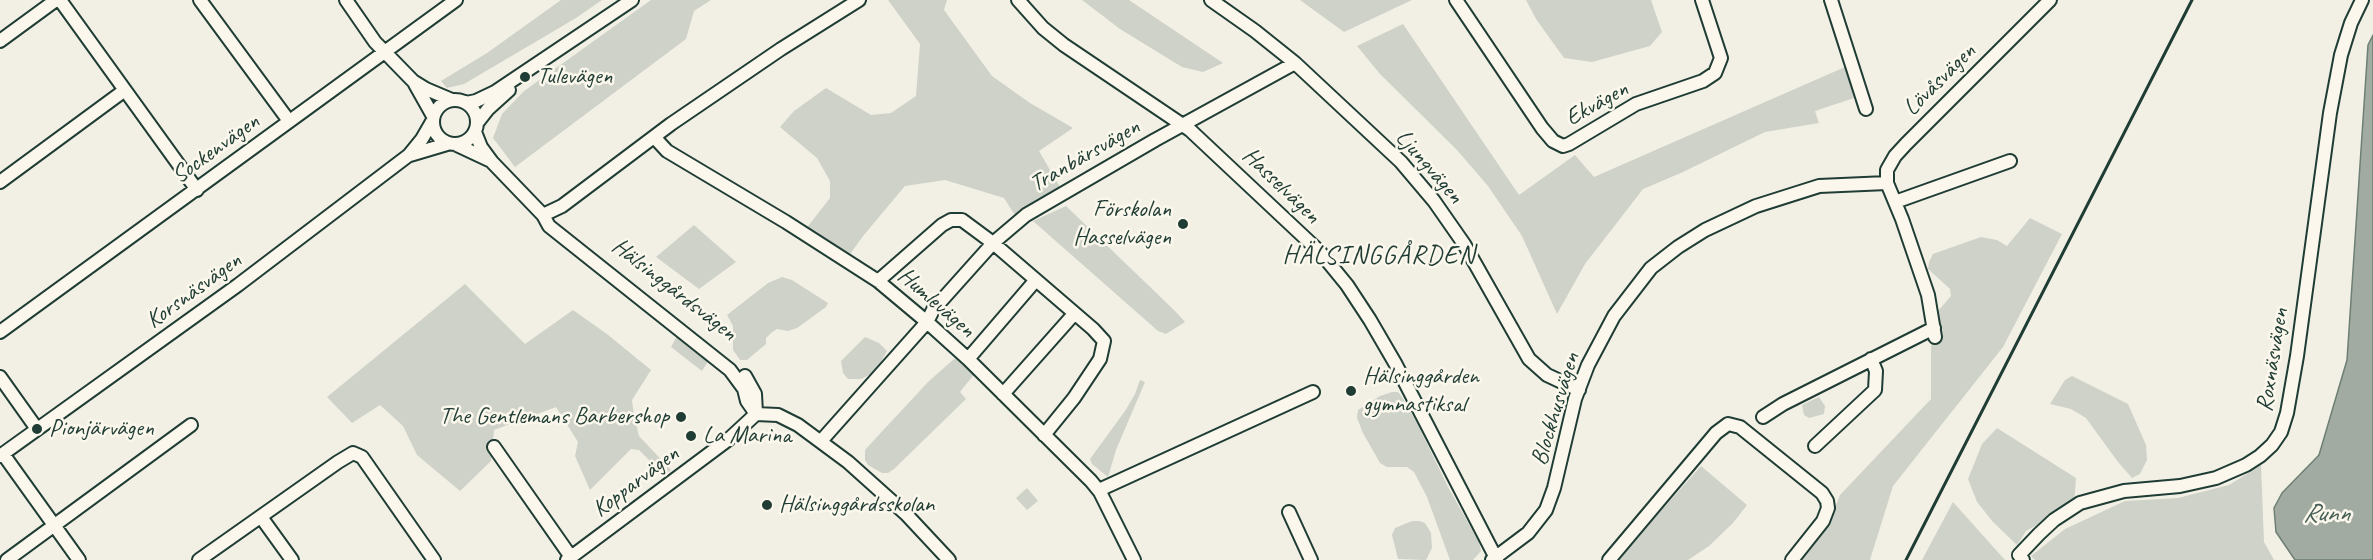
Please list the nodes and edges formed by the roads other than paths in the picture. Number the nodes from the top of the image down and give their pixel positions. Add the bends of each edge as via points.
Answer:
1 (58, 0) edge
2 (201, 0) edge
3 (346, 0) edge
4 (456, 0) edge
5 (632, 0) edge
6 (859, 0) edge
7 (1017, 0) edge
8 (1212, 0) edge
9 (1456, 0) edge
10 (1702, 0) edge
11 (1831, 0) edge
12 (2050, 0) edge
13 (2362, 0) edge
14 (0, 40) edge
15 (567, 44) junction
16 (385, 52) junction
17 (1295, 63) junction
18 (413, 81) junction
19 (125, 90) junction
20 (452, 100) junction
21 (466, 103) junction
22 (1866, 109) dead end
23 (433, 118) junction
24 (289, 122) junction
25 (1184, 125) junction
26 (476, 127) junction
27 (655, 138) junction
28 (452, 144) junction
29 (409, 155) junction
30 (2010, 161) dead end
31 (492, 162) junction
32 (0, 182) edge
33 (1887, 183) junction
34 (197, 189) junction
35 (1895, 202) junction
36 (543, 215) junction
37 (993, 243) junction
38 (1035, 280) junction
39 (878, 281) junction
40 (1074, 314) junction
41 (927, 322) junction
42 (0, 332) edge
43 (968, 359) junction
44 (1871, 359) junction
45 (0, 377) edge
46 (1579, 390) junction
47 (1312, 392) dead end
48 (1003, 394) junction
49 (756, 414) junction
50 (1763, 417) dead end
51 (191, 425) dead end
52 (37, 429) junction
53 (1044, 435) junction
54 (821, 441) junction
55 (1815, 446) dead end
56 (494, 447) dead end
57 (2, 455) edge
58 (1099, 490) junction
59 (1289, 512) dead end
60 (261, 516) junction
61 (55, 524) junction
62 (569, 558) edge
63 (2021, 558) edge
64 (1495, 559) edge
65 (7, 560) edge
66 (79, 560) edge
67 (199, 560) edge
68 (292, 560) edge
69 (434, 560) edge
70 (950, 560) edge
71 (1134, 560) edge
72 (1311, 560) edge
73 (1609, 560) edge
74 (1792, 560) edge

1 - 14 street
1 - 19 street
2 - 24 street
3 - 16 street
4 - 16 street, Sockenvägen
5 - 15 street
6 - 27 street via 781,49
7 - 25 street, Hasselvägen via 1064,45
8 - 17 street, Ljungvägen
9 - 10 street, Ekvägen via 1542,128 1563,146 1636,104 1713,75 1721,58
11 - 22 street
12 - 33 street, Lövåsvägen via 1906,144 1889,166
13 - 63 street, Roxnäsvägen via 2341,55 2330,113 2297,356 2281,432 2260,456 2216,478 2116,493 2080,503 2054,520
15 - 21 street via 495,92
15 - 26 street via 499,98
16 - 18 street
16 - 24 street, Sockenvägen
17 - 25 street, Tranbärsvägen
17 - 46 street, Ljungvägen via 1401,162 1434,201 1464,244 1532,363
18 - 20 street
18 - 23 street
19 - 32 street
19 - 34 street
20 - 21 street
20 - 23 street via 440,106
21 - 26 street via 474,112
23 - 28 street via 436,135
23 - 29 street, Korsnäsvägen
24 - 34 street, Sockenvägen
25 - 37 street, Tranbärsvägen via 1050,200
25 - 64 street, Hasselvägen via 1298,230 1347,285 1395,363
26 - 28 street via 470,139
26 - 31 street, Hälsinggårdsvägen via 481,147
27 - 36 street via 562,206
27 - 39 street, Humlevägen via 673,154
28 - 29 street, Korsnäsvägen
28 - 31 street, Hälsinggårdsvägen
29 - 52 street, Korsnäsvägen via 238,285
30 - 35 street
31 - 36 street, Hälsinggårdsvägen
33 - 35 street
33 - 46 street, Blockhusvägen via 1809,188 1731,217 1677,247 1651,268 1614,316
34 - 42 street, Sockenvägen
35 - 44 street via 1928,296 1934,333
36 - 49 street, Hälsinggårdsvägen via 555,232 730,370
37 - 38 street
37 - 39 street via 967,223 951,220
37 - 41 street, Tranbärsvägen via 933,310
38 - 40 street
38 - 43 street
39 - 41 street, Humlevägen
40 - 48 street
40 - 53 street via 1103,340 1103,351 1074,398
41 - 43 street, Humlevägen
41 - 54 street, Tranbärsvägen
43 - 48 street, Humlevägen
44 - 50 street
44 - 55 street via 1876,371 1875,390
45 - 52 street
46 - 64 street, Blockhusvägen via 1546,510 1528,533
47 - 58 street
48 - 53 street, Humlevägen
49 - 54 street via 778,415
49 - 62 street, Kopparvägen via 729,440
51 - 61 street
52 - 57 street, Korsnäsvägen
53 - 58 street, Humlevägen
54 - 70 street via 879,488
56 - 62 street
57 - 61 street
58 - 71 street, Humlevägen
59 - 72 street
60 - 67 street
60 - 68 street
60 - 69 street via 353,453 362,457
61 - 65 street
61 - 66 street
73 - 74 street via 1716,433 1728,424 1740,428 1827,501 1823,521

